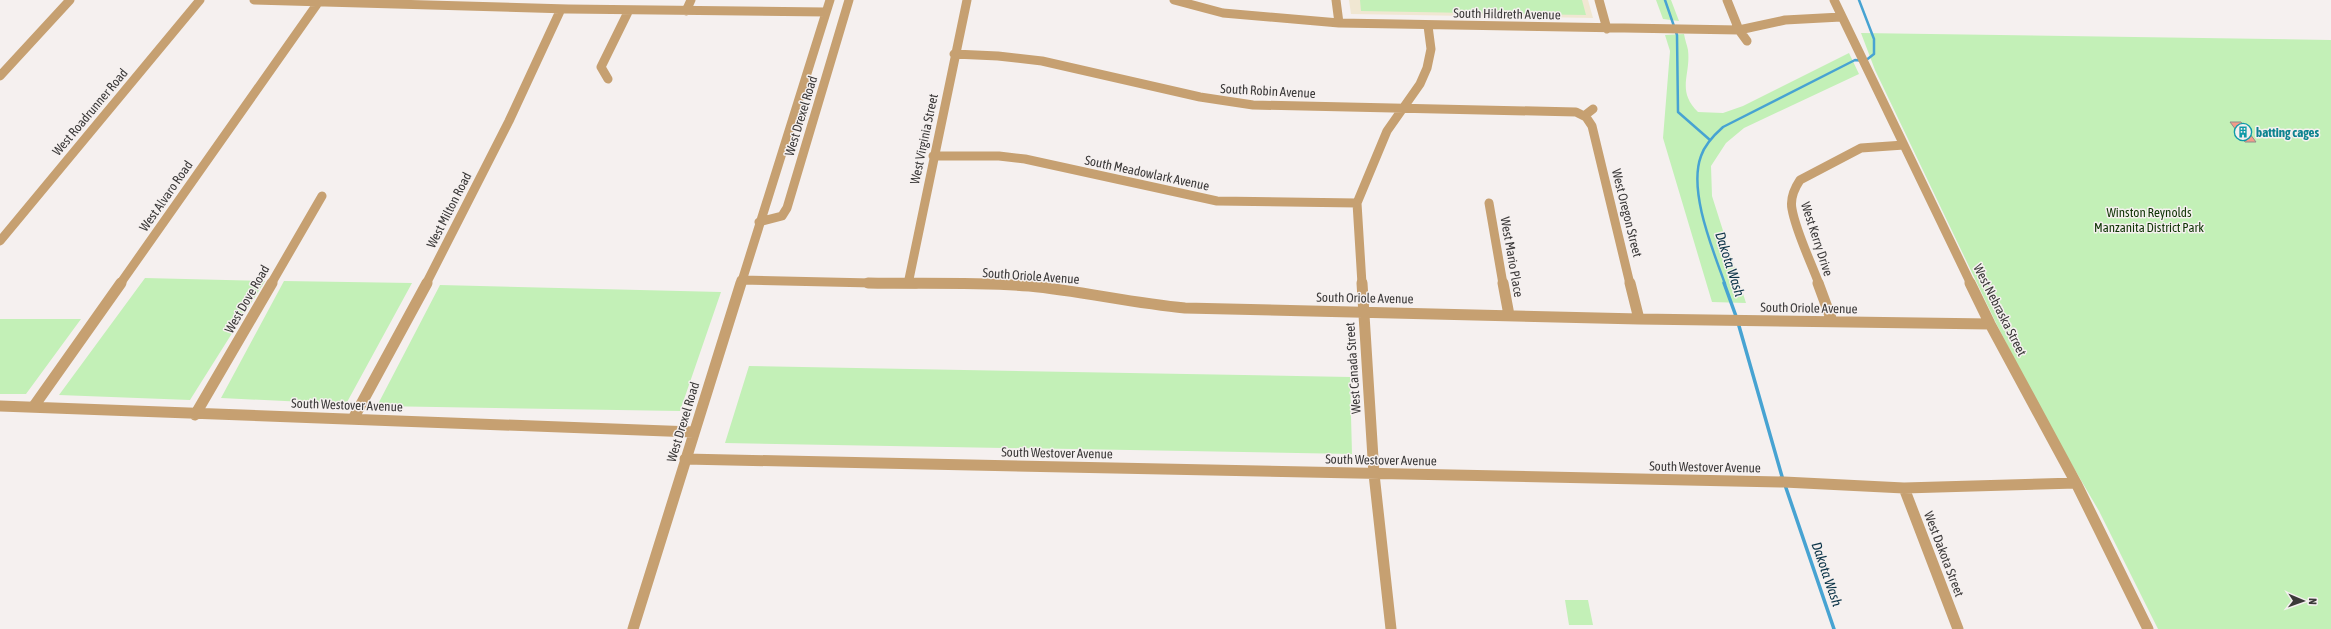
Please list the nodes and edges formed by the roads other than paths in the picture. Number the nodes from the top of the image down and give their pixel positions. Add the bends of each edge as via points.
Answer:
1 (70, 0) edge
2 (200, 0) edge
3 (254, 0) edge
4 (572, 0) edge
5 (691, 0) edge
6 (830, 0) edge
7 (849, 0) edge
8 (967, 0) edge
9 (1174, 0) edge
10 (1336, 0) edge
11 (1599, 0) edge
12 (1727, 0) edge
13 (1834, 0) edge
14 (319, 1) edge
15 (445, 2) edge
16 (564, 9) junction
17 (628, 10) junction
18 (686, 11) junction
19 (826, 12) junction
20 (1841, 17) junction
21 (1338, 23) junction
22 (1428, 26) junction
23 (1607, 29) junction
24 (1739, 30) junction
25 (1747, 41) dead end
26 (954, 54) junction
27 (0, 76) edge
28 (608, 79) dead end
29 (1405, 108) junction
30 (1594, 109) dead end
31 (1584, 116) junction
32 (1904, 146) junction
33 (933, 156) junction
34 (322, 196) dead end
35 (1357, 203) junction
36 (1489, 203) dead end
37 (759, 222) junction
38 (0, 241) edge
39 (740, 280) junction
40 (908, 284) junction
41 (1362, 311) junction
42 (1508, 315) junction
43 (1639, 319) junction
44 (1832, 321) junction
45 (1990, 324) junction
46 (0, 406) edge
47 (34, 406) junction
48 (195, 415) junction
49 (353, 419) junction
50 (693, 432) junction
51 (685, 459) junction
52 (1374, 474) junction
53 (2076, 483) junction
54 (1904, 488) junction
55 (633, 629) edge
56 (1391, 629) edge
57 (1958, 629) edge
58 (2148, 629) edge

1 - 27 street
2 - 38 street, West Roadrunner Road
3 - 14 street
4 - 16 street, West Milton Road
5 - 18 street
6 - 19 street, West Drexel Road
7 - 37 street, West Drexel Road via 787,208 782,216
8 - 26 street, West Virginia Street
9 - 21 street, South Hildreth Avenue via 1223,12
10 - 21 street
11 - 23 street
12 - 24 street
13 - 20 street, West Nebraska Street
14 - 15 street
14 - 47 street, West Alvaro Road
15 - 16 street
16 - 17 street
16 - 49 street, West Milton Road via 539,51 509,120 398,339
17 - 18 street
17 - 28 street via 601,67
18 - 19 street
19 - 37 street, West Drexel Road
20 - 24 street, South Hildreth Avenue via 1785,20
20 - 32 street, West Nebraska Street via 1865,61
21 - 22 street, South Hildreth Avenue
22 - 23 street, South Hildreth Avenue
22 - 29 street, West Canada Street via 1430,58 1420,84
23 - 24 street, South Hildreth Avenue
24 - 25 street
26 - 29 street, South Robin Avenue via 998,55 1043,61 1212,101 1253,105
26 - 33 street, West Virginia Street
29 - 31 street, South Robin Avenue via 1569,111
29 - 35 street, West Canada Street via 1378,149
30 - 31 street
31 - 43 street, West Oregon Street via 1592,126
32 - 44 street, West Kerry Drive via 1861,148 1800,180 1794,188 1791,198 1792,210
32 - 45 street, West Nebraska Street
33 - 35 street, South Meadowlark Avenue via 999,156 1025,159 1217,201
33 - 40 street, West Virginia Street
34 - 48 street, West Dove Road
35 - 41 street, West Canada Street
36 - 42 street, West Mario Place
37 - 39 street, West Drexel Road
39 - 40 street, South Oriole Avenue
39 - 50 street, West Drexel Road
40 - 41 street, South Oriole Avenue via 1027,286 1078,291 1144,304 1185,308
41 - 42 street, South Oriole Avenue
41 - 52 street, West Canada Street
42 - 43 street, South Oriole Avenue
43 - 44 street, South Oriole Avenue
44 - 45 street, South Oriole Avenue
45 - 53 street, West Nebraska Street
46 - 47 street, South Westover Avenue
47 - 48 street, South Westover Avenue
48 - 49 street, South Westover Avenue
49 - 50 street, South Westover Avenue
50 - 51 street, West Drexel Road
51 - 52 street, South Westover Avenue
51 - 55 street, West Drexel Road
52 - 54 street, South Westover Avenue via 1784,482
52 - 56 street, West Canada Street
53 - 54 street, South Westover Avenue
53 - 58 street, West Nebraska Street
54 - 57 street, West Dakota Street

